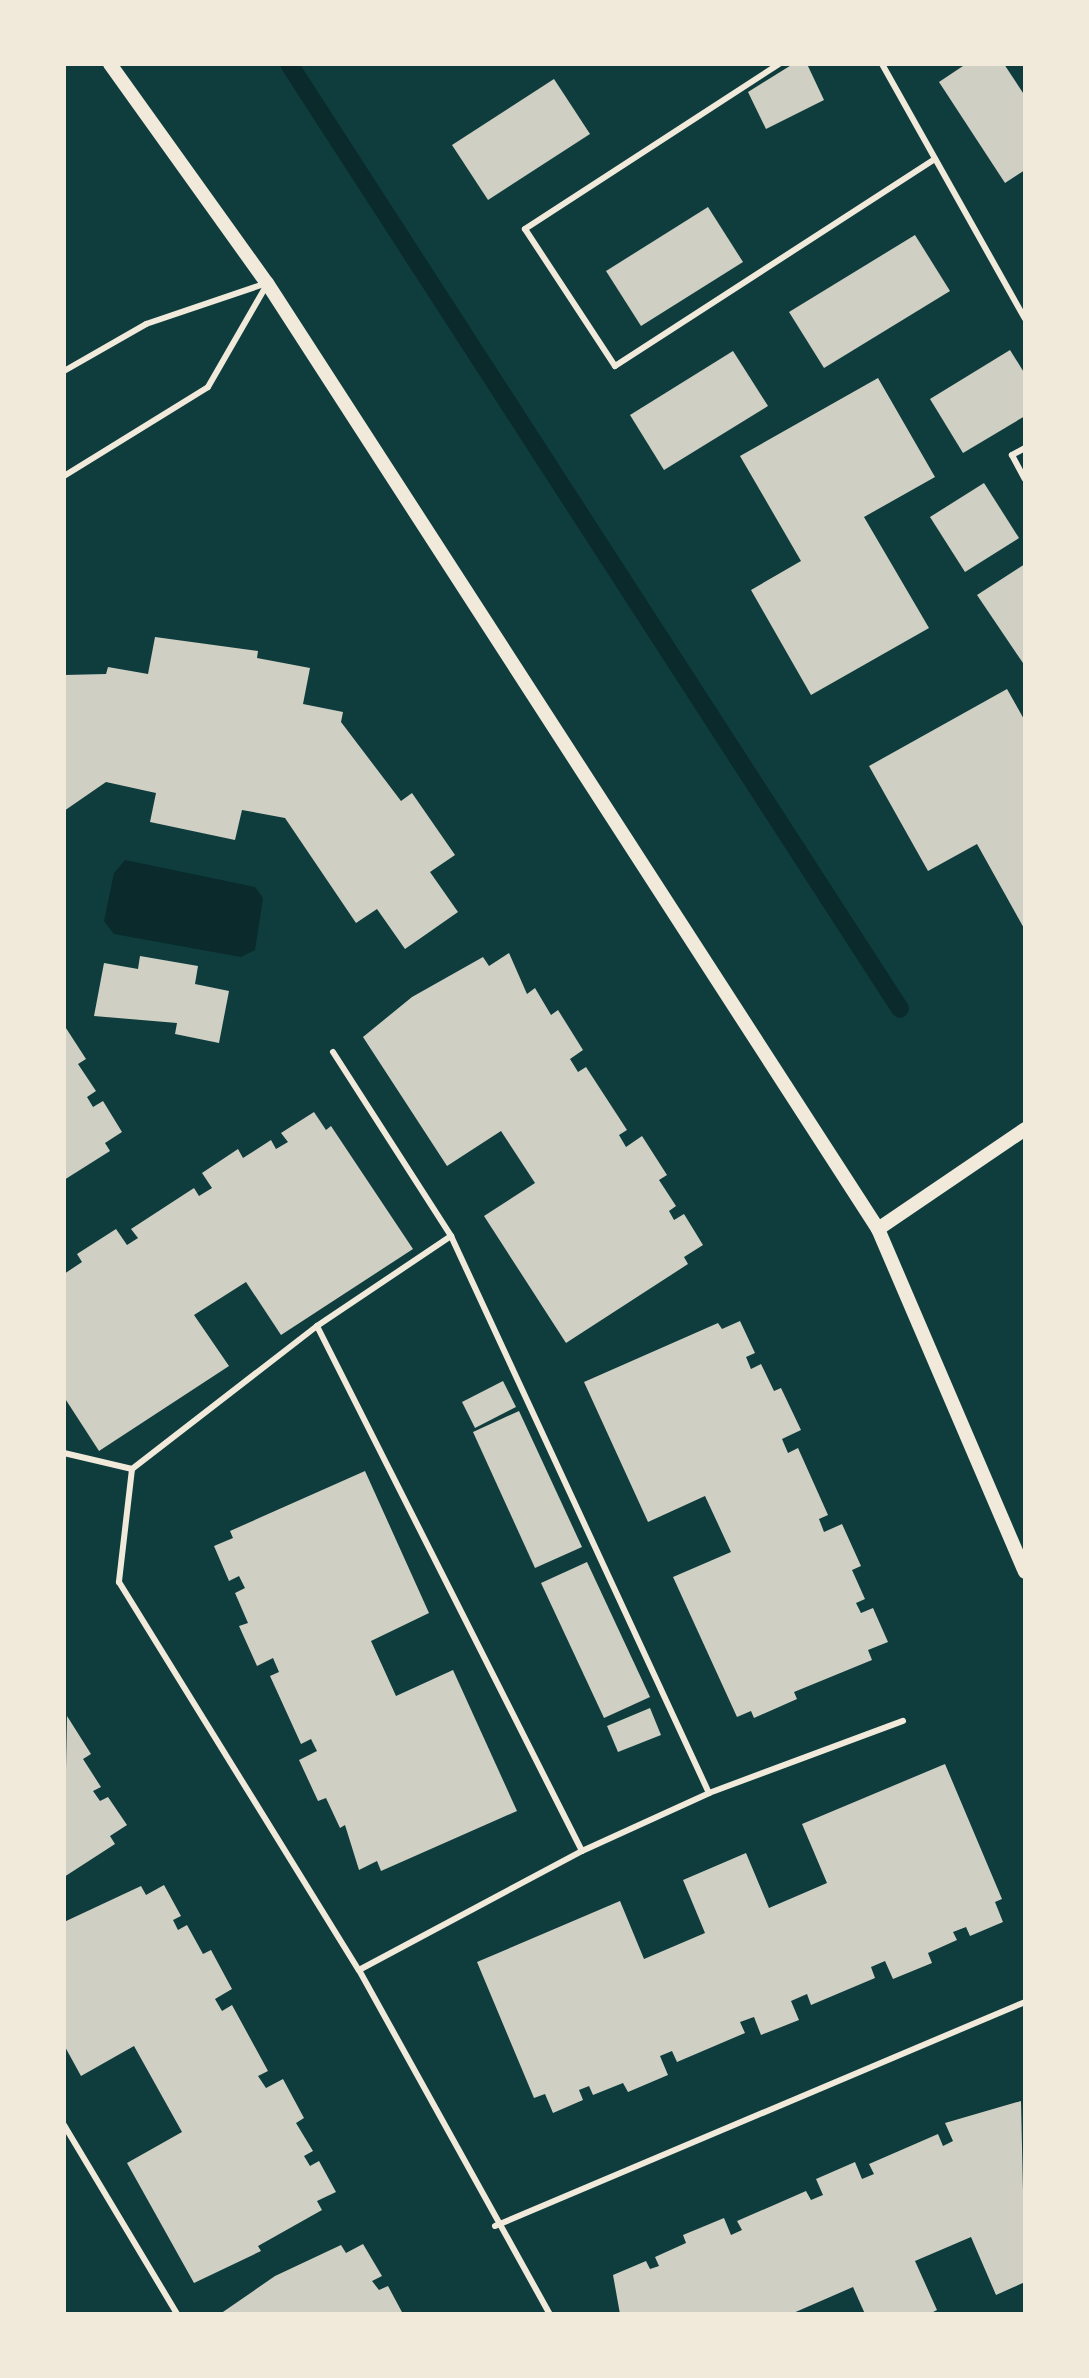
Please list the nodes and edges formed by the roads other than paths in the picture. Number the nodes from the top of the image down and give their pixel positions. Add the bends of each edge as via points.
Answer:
1 (110, 64) edge
2 (779, 64) edge
3 (882, 64) edge
4 (935, 159) junction
5 (267, 283) junction
6 (1025, 319) edge
7 (64, 371) edge
8 (1025, 448) edge
9 (64, 476) edge
10 (1025, 479) edge
11 (333, 1052) dead end
12 (1025, 1129) edge
13 (878, 1229) junction
14 (451, 1236) junction
15 (317, 1326) junction
16 (64, 1453) edge
17 (132, 1469) junction
18 (1025, 1572) edge
19 (903, 1721) dead end
20 (709, 1793) junction
21 (582, 1851) junction
22 (359, 1970) junction
23 (1025, 2002) edge
24 (64, 2125) edge
25 (495, 2226) junction
26 (177, 2314) edge
27 (550, 2314) edge

1 - 5 street
2 - 4 lane via 525,229 615,366
3 - 4 lane
4 - 6 lane
5 - 7 lane via 146,324
5 - 9 lane via 208,387
5 - 13 street
8 - 10 lane via 1012,455
11 - 14 lane
12 - 13 street
13 - 18 street
14 - 15 lane
14 - 20 lane
15 - 17 lane
15 - 21 lane
16 - 17 lane
17 - 22 lane via 119,1582
19 - 20 lane
20 - 21 lane
21 - 22 lane
22 - 25 lane
23 - 25 lane
24 - 26 lane
25 - 27 lane

